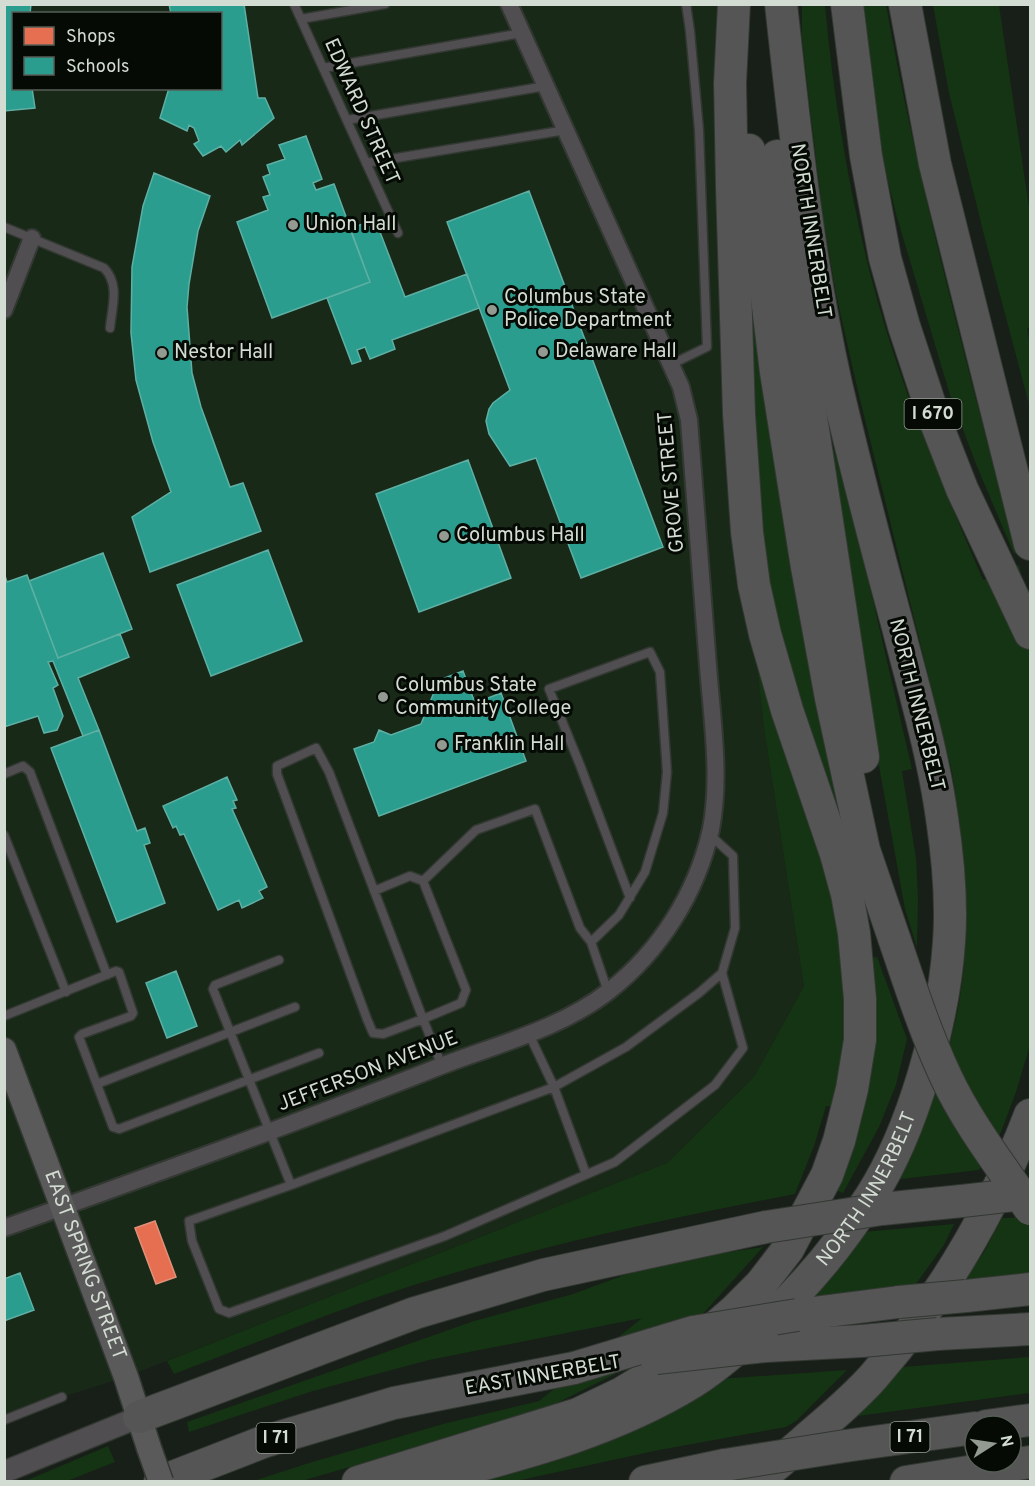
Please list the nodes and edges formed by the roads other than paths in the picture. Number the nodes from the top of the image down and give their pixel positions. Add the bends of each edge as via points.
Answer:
1 (294, 4) edge
2 (385, 4) edge
3 (509, 4) edge
4 (686, 4) edge
5 (736, 4) edge
6 (779, 4) edge
7 (846, 4) edge
8 (906, 4) edge
9 (301, 19) junction
10 (522, 33) junction
11 (323, 68) junction
12 (547, 86) junction
13 (347, 120) junction
14 (566, 130) junction
15 (366, 163) junction
16 (4, 227) edge
17 (398, 233) dead end
18 (32, 238) junction
19 (4, 310) edge
20 (110, 328) dead end
21 (672, 364) junction
22 (989, 383) junction
23 (1030, 486) edge
24 (1030, 544) edge
25 (1030, 633) edge
26 (4, 774) edge
27 (710, 834) junction
28 (4, 835) edge
29 (423, 880) junction
30 (694, 881) joint
31 (374, 891) junction
32 (630, 898) junction
33 (894, 938) junction
34 (591, 942) junction
35 (279, 960) dead end
36 (722, 973) junction
37 (107, 975) junction
38 (66, 992) junction
39 (608, 992) junction
40 (295, 1007) dead end
41 (4, 1016) edge
42 (423, 1019) junction
43 (230, 1032) junction
44 (529, 1034) junction
45 (4, 1050) edge
46 (319, 1053) dead end
47 (441, 1066) junction
48 (248, 1080) junction
49 (97, 1084) junction
50 (554, 1087) junction
51 (1030, 1116) edge
52 (270, 1131) junction
53 (586, 1174) junction
54 (291, 1185) junction
55 (1029, 1198) edge
56 (64, 1207) junction
57 (4, 1228) edge
58 (1030, 1289) edge
59 (1030, 1329) edge
60 (574, 1368) junction
61 (62, 1397) dead end
62 (139, 1417) junction
63 (4, 1420) edge
64 (963, 1430) edge
65 (1030, 1462) edge
66 (4, 1472) edge
67 (758, 1479) edge
68 (161, 1482) edge
69 (358, 1482) edge
70 (417, 1482) edge
71 (645, 1482) edge
72 (906, 1482) edge

1 - 9 lane, EDWARD STREET
2 - 9 lane
3 - 10 street, GROVE STREET
4 - 21 lane via 699,130 707,347
5 - 33 highway via 764,286 805,555 864,850
5 - 69 highway via 730,83 731,175 747,532 765,634 836,854 854,933 860,1040 842,1131 827,1175 788,1249 761,1284 681,1357 622,1394 578,1414
6 - 33 highway via 774,119 782,197 805,377 870,807
6 - 70 highway, NORTH INNERBELT via 816,279 836,381 930,749 944,831 950,941 942,999 923,1078 873,1194 830,1255 793,1298 735,1351 692,1382 586,1432 519,1455
7 - 25 highway, I 670 via 866,156 885,258 904,326 962,489
8 - 22 highway via 935,164
9 - 11 lane, EDWARD STREET
10 - 11 lane
10 - 12 street, GROVE STREET
11 - 13 lane, EDWARD STREET
12 - 13 lane
12 - 14 street, GROVE STREET
13 - 15 lane, EDWARD STREET
14 - 15 lane
14 - 21 street, GROVE STREET
15 - 17 lane, EDWARD STREET
16 - 18 lane
18 - 19 street
18 - 20 lane via 104,268 112,276 115,290
21 - 27 street, GROVE STREET via 689,420 715,757
22 - 23 highway
22 - 24 highway
26 - 37 lane via 23,766 30,772
27 - 30 street, GROVE STREET
27 - 36 lane via 733,855 735,928
28 - 38 lane
29 - 31 lane via 410,876
29 - 34 lane via 476,830 535,809 580,928
29 - 42 lane via 466,990 461,1003
30 - 39 street, JEFFERSON AVENUE via 667,931 648,955
31 - 42 lane
31 - 42 lane via 329,772 316,748 277,766 285,797 374,1033 384,1034
32 - 32 lane via 645,872 663,813 667,772 660,672 650,652 549,689
32 - 34 lane via 619,915
33 - 55 highway, bridge via 947,1078 980,1136
34 - 39 lane
35 - 43 lane via 215,985 213,989
36 - 50 lane via 626,1047
36 - 53 lane via 743,1047 715,1085 615,1162
37 - 38 lane
37 - 49 lane via 118,972 133,1013 79,1037
38 - 41 lane
39 - 44 street, JEFFERSON AVENUE via 562,1020
40 - 43 lane
42 - 47 lane
43 - 48 lane
43 - 49 lane
44 - 47 street, JEFFERSON AVENUE
44 - 50 lane
45 - 56 main road, EAST SPRING STREET
46 - 48 lane
47 - 52 street, JEFFERSON AVENUE
48 - 49 lane via 119,1129 113,1127
48 - 52 lane
50 - 53 lane
50 - 54 lane
51 - 67 highway via 1011,1165 970,1244 926,1310 874,1377
52 - 54 lane
52 - 56 street, JEFFERSON AVENUE
53 - 54 lane via 388,1258 229,1314 219,1309 192,1241 189,1221
55 - 62 highway, bridge via 882,1209 766,1227 543,1275 415,1313
56 - 57 street, JEFFERSON AVENUE
56 - 62 main road, EAST SPRING STREET
58 - 60 highway, bridge via 797,1315 693,1332
59 - 60 highway, EAST INNERBELT / I 71, bridge via 766,1346
60 - 68 highway, EAST INNERBELT / I 71 via 394,1403 263,1442
61 - 63 lane
62 - 66 street
62 - 68 main road, EAST SPRING STREET, bridge
64 - 71 highway, I 71, bridge via 725,1465
65 - 72 highway

